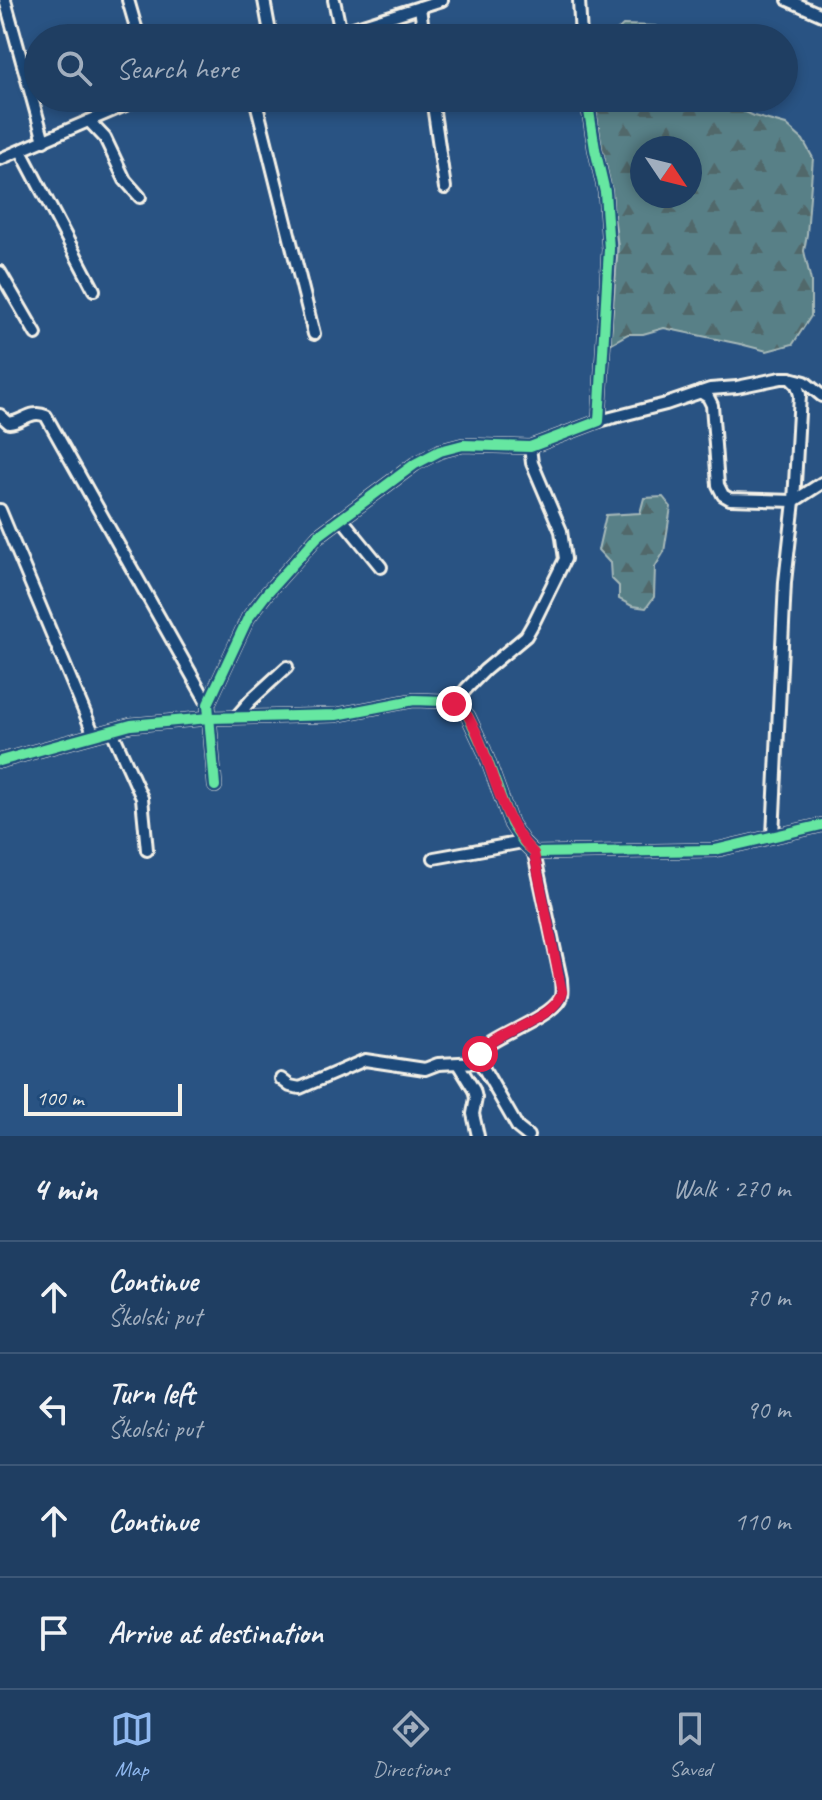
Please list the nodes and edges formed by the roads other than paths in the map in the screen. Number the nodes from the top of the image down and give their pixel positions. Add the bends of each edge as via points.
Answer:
1 (5, 0) edge
2 (128, 0) edge
3 (264, 0) edge
4 (334, 0) edge
5 (398, 0) edge
6 (442, 0) edge
7 (579, 0) edge
8 (788, 0) edge
9 (420, 7) junction
10 (400, 14) junction
11 (822, 15) edge
12 (135, 24) edge
13 (268, 24) edge
14 (339, 24) edge
15 (369, 24) edge
16 (422, 24) edge
17 (580, 24) edge
18 (24, 69) edge
19 (36, 112) edge
20 (110, 112) edge
21 (258, 112) edge
22 (434, 112) edge
23 (589, 112) edge
24 (89, 121) junction
25 (44, 141) junction
26 (21, 151) junction
27 (0, 159) edge
28 (445, 188) dead end
29 (140, 197) dead end
30 (0, 272) edge
31 (94, 290) dead end
32 (36, 334) dead end
33 (314, 334) dead end
34 (790, 378) junction
35 (700, 392) junction
36 (822, 396) edge
37 (0, 415) edge
38 (599, 421) junction
39 (530, 447) junction
40 (822, 483) edge
41 (794, 501) junction
42 (0, 510) edge
43 (341, 518) junction
44 (381, 567) dead end
45 (287, 667) dead end
46 (208, 704) junction
47 (454, 704) junction
48 (237, 716) junction
49 (209, 718) junction
50 (112, 731) junction
51 (94, 735) junction
52 (0, 761) edge
53 (215, 786) dead end
54 (822, 825) edge
55 (773, 836) junction
56 (523, 842) junction
57 (147, 850) dead end
58 (534, 853) junction
59 (434, 858) dead end
60 (480, 1062) junction
61 (458, 1064) junction
62 (281, 1079) dead end
63 (478, 1136) edge
64 (528, 1136) edge

1 - 18 street
2 - 12 street
3 - 13 street
4 - 14 street
5 - 10 street
6 - 9 street
7 - 17 street
8 - 11 street
9 - 10 street
9 - 16 street
10 - 15 street
19 - 25 street
20 - 24 street
21 - 33 street
22 - 28 street
23 - 38 street via 605,192 609,249
24 - 25 street
24 - 29 street
25 - 26 street
26 - 27 street
26 - 31 street
30 - 32 street
34 - 35 street
34 - 36 street
34 - 41 street via 800,395
35 - 38 street
35 - 41 street via 711,401 723,495
37 - 46 street via 9,423 31,413 46,416
38 - 39 street
39 - 43 street via 463,445 440,451
39 - 47 street via 561,531 565,559 526,636
40 - 41 street
41 - 55 street
42 - 51 street
43 - 44 street
43 - 46 street via 318,536 248,618
45 - 48 street
46 - 49 street
47 - 48 street via 430,699 336,715
47 - 56 street via 476,731 511,824
48 - 49 street
49 - 50 street
49 - 53 street
50 - 51 street
50 - 57 street via 142,798
51 - 52 street
54 - 55 street
55 - 58 street via 715,850
56 - 58 street
56 - 59 street
58 - 60 street via 561,998 552,1009 487,1046
60 - 61 street
60 - 64 street via 518,1128
61 - 62 street via 425,1069 365,1060 300,1088
61 - 63 street via 474,1090

